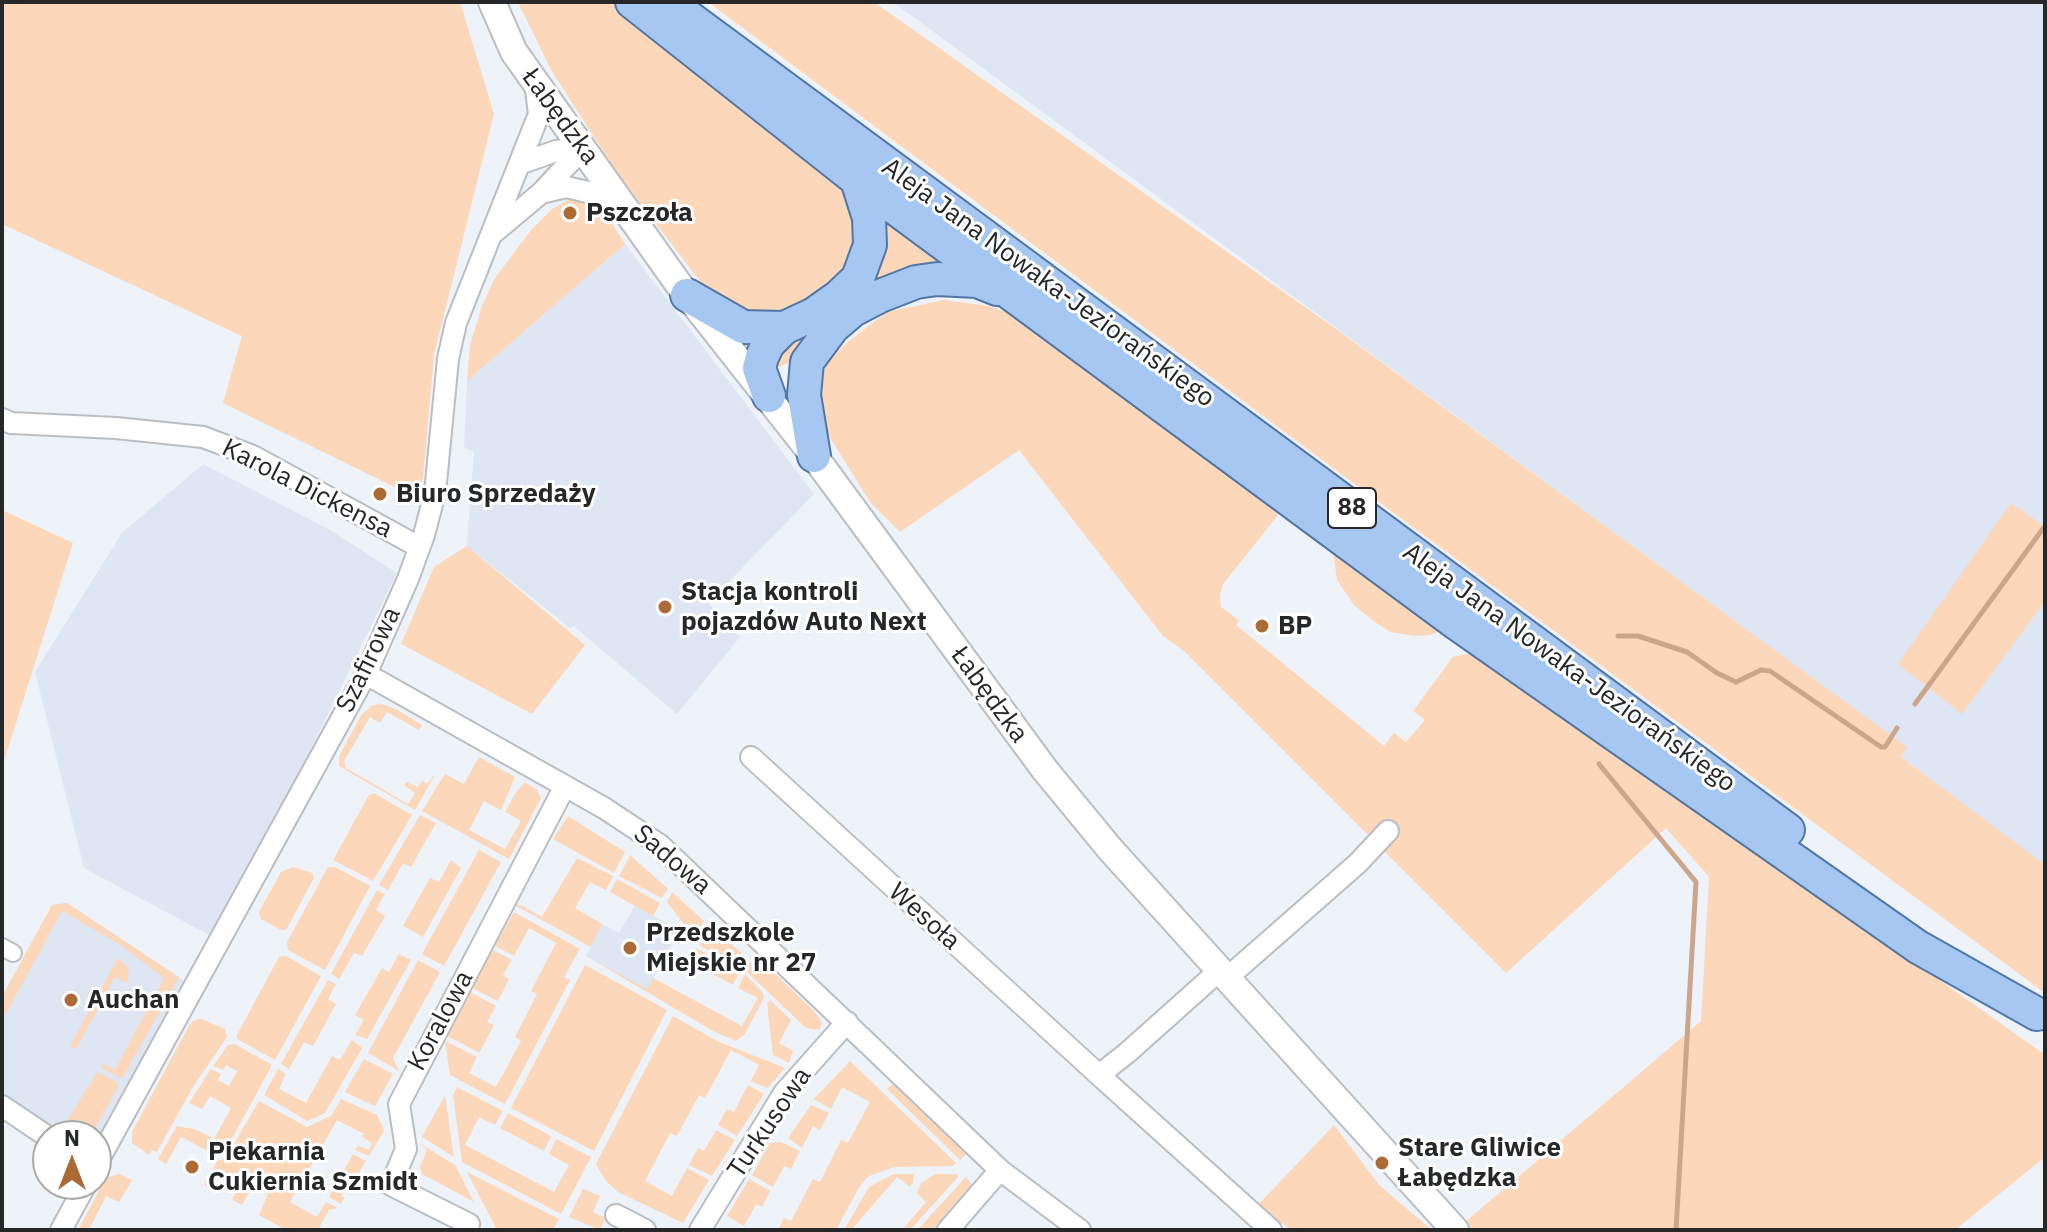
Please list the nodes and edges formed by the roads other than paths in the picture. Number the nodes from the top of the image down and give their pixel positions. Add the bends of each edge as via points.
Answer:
1 (492, 2) edge
2 (632, 2) edge
3 (668, 2) edge
4 (535, 82) junction
5 (583, 148) junction
6 (522, 163) junction
7 (857, 180) junction
8 (541, 193) junction
9 (628, 211) junction
10 (489, 236) junction
11 (687, 295) junction
12 (1012, 295) junction
13 (784, 328) junction
14 (807, 362) junction
15 (757, 378) junction
16 (2, 419) edge
17 (814, 456) junction
18 (419, 547) junction
19 (366, 674) junction
20 (751, 757) dead end
21 (565, 786) junction
22 (1388, 831) dead end
23 (1223, 974) junction
24 (2041, 1017) edge
25 (847, 1022) junction
26 (1099, 1075) junction
27 (2, 1106) edge
28 (32, 1126) edge
29 (112, 1136) edge
30 (1000, 1170) junction
31 (77, 1200) edge
32 (616, 1215) dead end
33 (469, 1224) dead end
34 (61, 1230) edge
35 (645, 1230) edge
36 (700, 1230) edge
37 (948, 1230) edge
38 (1080, 1230) edge
39 (1271, 1230) edge
40 (1455, 1230) edge

1 - 4 street, Łabędzka via 514,52
2 - 7 main road
3 - 24 main road, Aleja Jana Nowaka-Jeziorańskiego / 88
4 - 5 street, Łabędzka
4 - 6 street via 539,114
5 - 6 street
5 - 8 street, Szafirowa
5 - 9 street, Łabędzka
6 - 10 street
7 - 12 main road
7 - 13 main road via 869,218 870,245 858,278 814,314
8 - 9 street via 566,187 605,196
8 - 10 street, Szafirowa
9 - 11 street, Łabędzka
10 - 18 street, Szafirowa via 456,323 435,493
11 - 13 main road via 743,327
11 - 15 street, Łabędzka
12 - 14 main road via 977,281 916,282 853,310
12 - 24 main road via 1456,623 1918,947
13 - 15 main road via 768,344
14 - 15 main road via 785,374
14 - 17 main road via 804,395
15 - 17 street, Łabędzka
16 - 18 street, Karola Dickensa via 203,437 253,456
17 - 23 street, Łabędzka via 1080,815
18 - 19 street, Szafirowa
19 - 21 street, Sadowa
19 - 29 street, Szafirowa
20 - 26 street, Wesoła
21 - 25 street, Sadowa via 660,845
21 - 33 street, Koralowa via 399,1104 406,1149 391,1185
22 - 23 street via 1358,863
23 - 26 street
23 - 40 street, Łabędzka
25 - 30 street, Sadowa
25 - 36 street, Turkusowa via 784,1093
26 - 39 street, Wesoła
27 - 28 street
30 - 37 street
30 - 38 street, Sadowa
31 - 34 street
32 - 35 street

